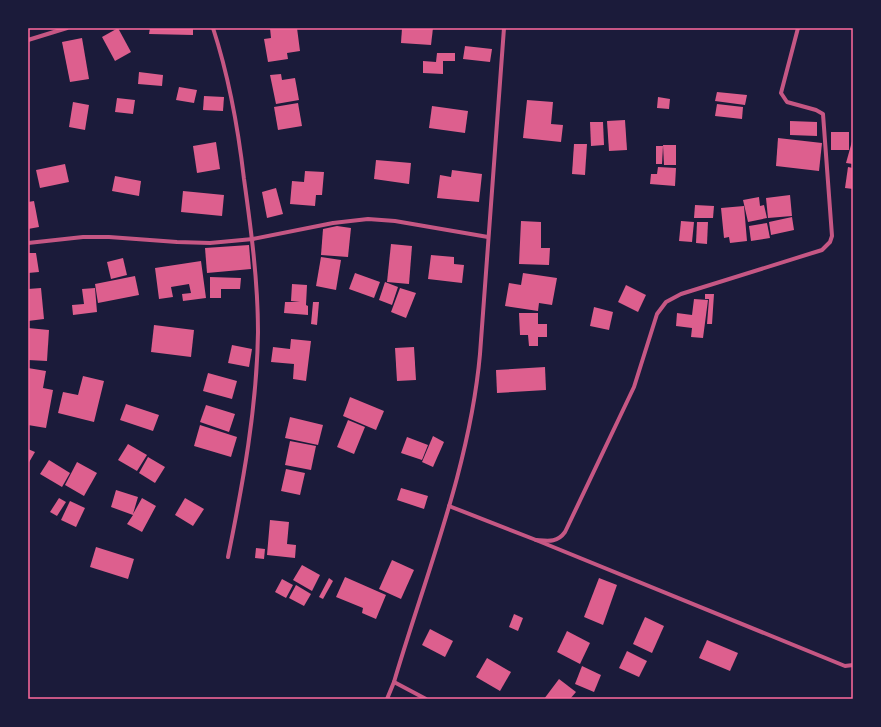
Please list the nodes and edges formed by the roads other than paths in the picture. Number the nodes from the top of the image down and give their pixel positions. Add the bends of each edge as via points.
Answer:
1 (67, 28) edge
2 (213, 28) edge
3 (504, 28) edge
4 (798, 28) edge
5 (28, 40) edge
6 (488, 237) junction
7 (252, 239) junction
8 (28, 243) edge
9 (449, 506) junction
10 (536, 540) junction
11 (228, 557) dead end
12 (853, 665) edge
13 (394, 682) junction
14 (387, 699) edge
15 (426, 699) edge

1 - 5 street
2 - 7 street via 233,101
3 - 6 street
4 - 10 street via 781,93 787,102 823,114 830,242 822,250 681,294 666,302 657,314 634,387 565,532 558,540
6 - 7 street via 395,221 368,219 333,223
6 - 9 street via 474,403
7 - 8 street via 193,243 83,237
7 - 11 street via 258,332 256,372 238,506
9 - 10 street
9 - 13 street
10 - 12 street via 845,666
13 - 14 street
13 - 15 street

